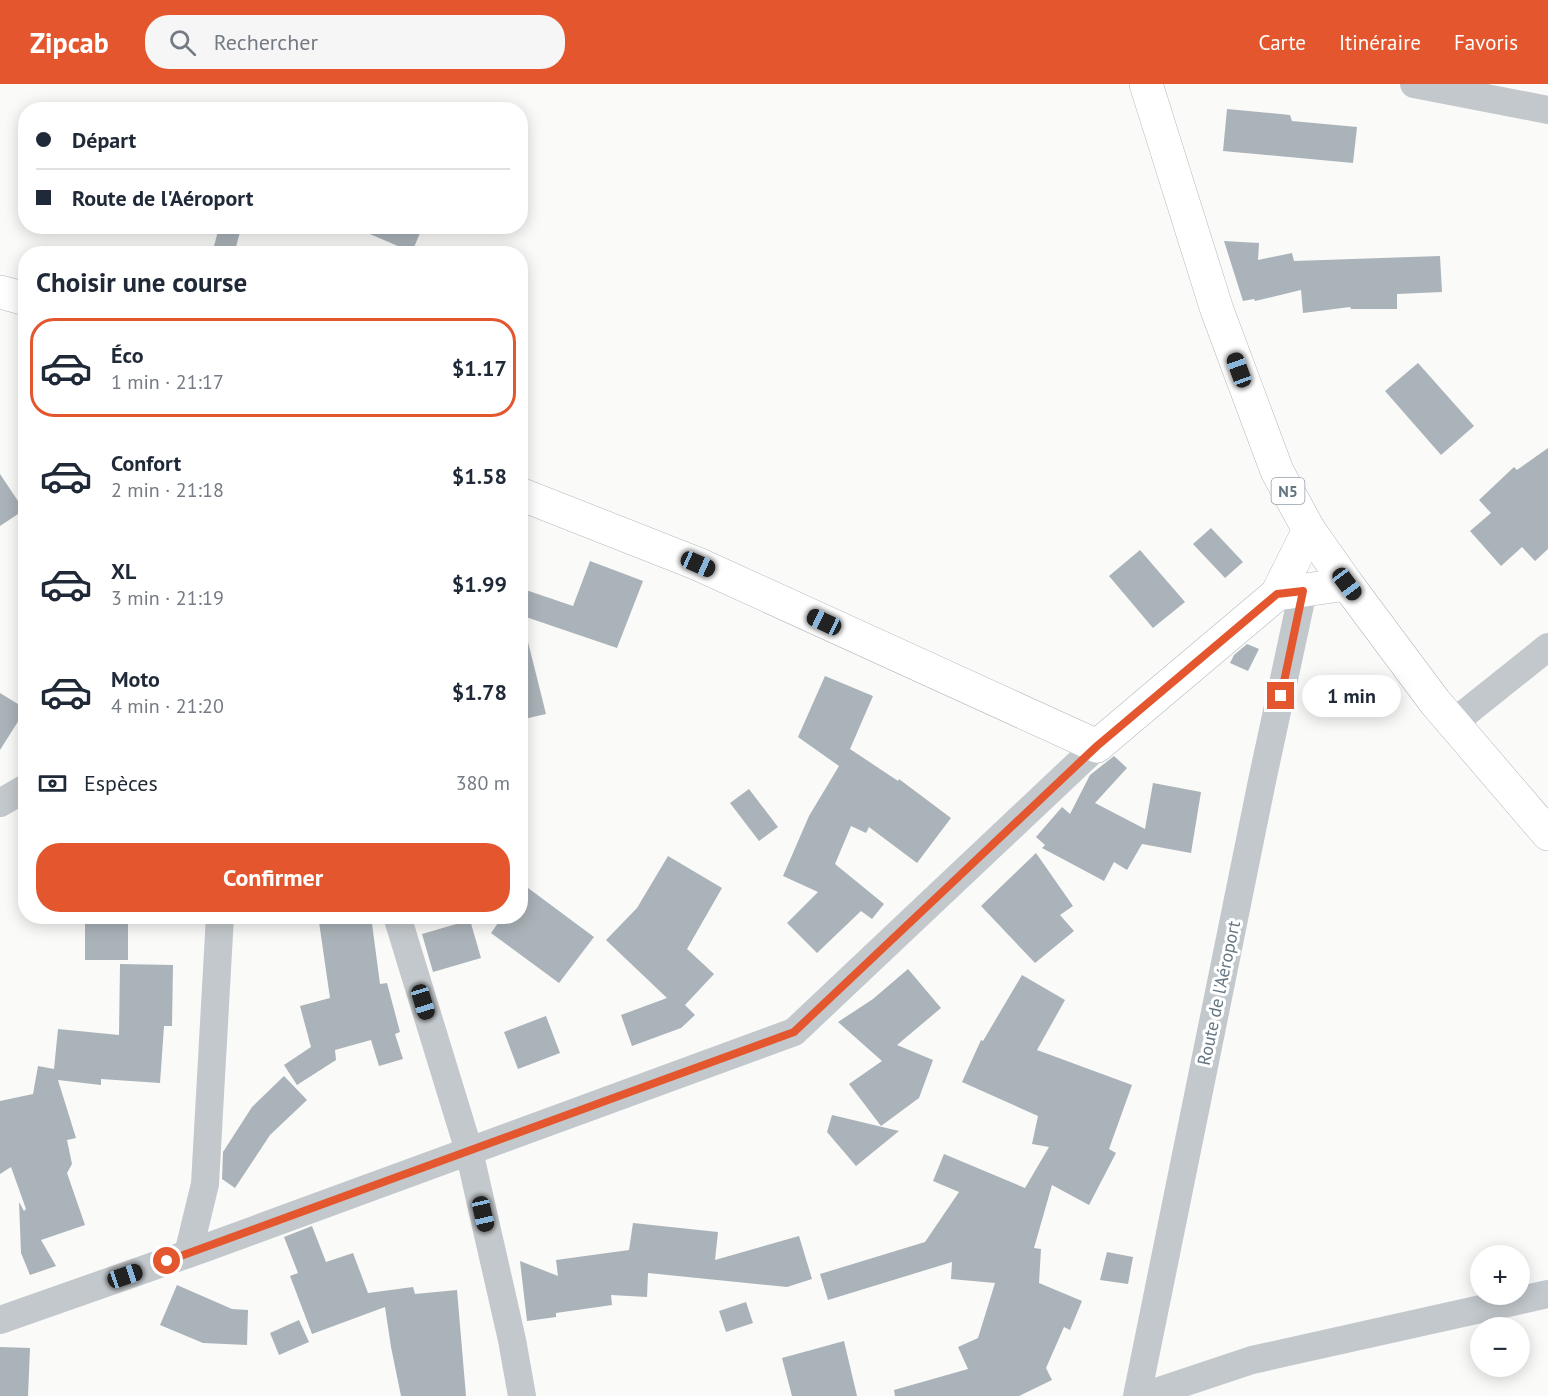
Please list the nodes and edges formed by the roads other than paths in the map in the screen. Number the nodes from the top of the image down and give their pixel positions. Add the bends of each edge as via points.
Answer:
1 (1146, 84) edge
2 (1414, 84) edge
3 (1548, 110) edge
4 (0, 292) edge
5 (18, 297) edge
6 (528, 497) edge
7 (1309, 530) junction
8 (1347, 584) junction
9 (1290, 592) junction
10 (1548, 647) edge
11 (1453, 723) junction
12 (1097, 746) junction
13 (18, 793) edge
14 (0, 803) edge
15 (1548, 834) edge
16 (220, 924) edge
17 (399, 924) edge
18 (469, 1151) junction
19 (188, 1254) junction
20 (1548, 1294) edge
21 (0, 1320) edge
22 (522, 1396) edge
23 (1137, 1396) edge
24 (1144, 1396) edge

1 - 7 main road, N5 via 1221,321 1277,471
2 - 3 street
4 - 5 main road
6 - 12 main road via 698,564
7 - 8 main road, N5
7 - 9 main road
8 - 9 main road
8 - 11 main road, N5
9 - 12 main road
9 - 23 street, Route de l'Aéroport via 1262,781
10 - 11 street
11 - 15 main road, N5
12 - 18 street via 794,1032
13 - 14 street
16 - 19 street via 205,1185
17 - 18 street
18 - 19 street
18 - 22 street
19 - 21 street
20 - 24 street via 1252,1360

